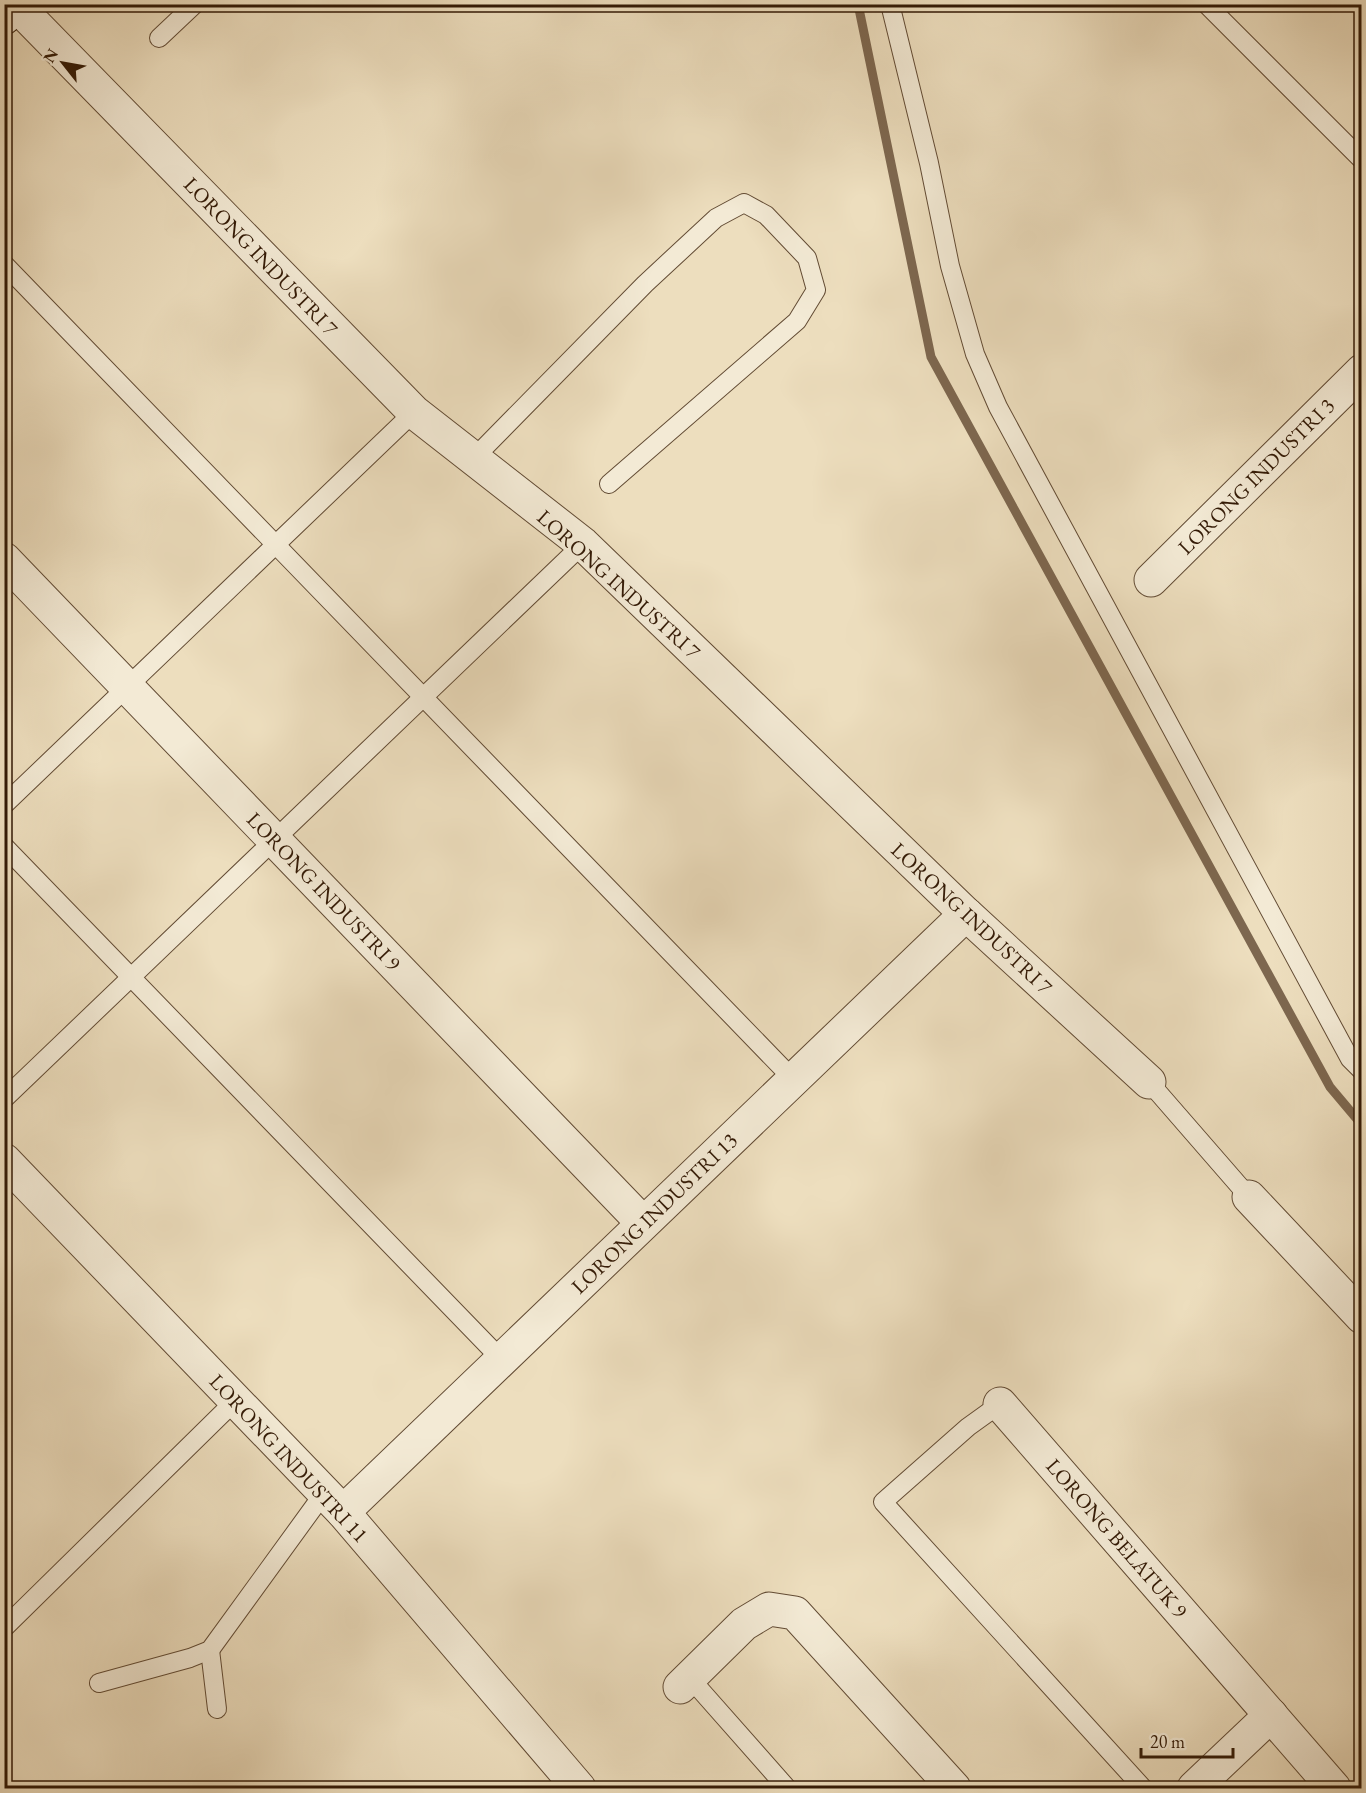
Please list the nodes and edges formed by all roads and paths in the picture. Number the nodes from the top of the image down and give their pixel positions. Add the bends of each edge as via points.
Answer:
1 (195, 4) edge
2 (890, 4) edge
3 (1206, 4) edge
4 (14, 10) edge
5 (159, 38) dead end
6 (1362, 160) edge
7 (4, 264) edge
8 (1362, 371) edge
9 (414, 412) junction
10 (474, 458) junction
11 (609, 484) dead end
12 (276, 544) junction
13 (583, 544) junction
14 (4, 559) edge
15 (1151, 580) dead end
16 (128, 687) junction
17 (423, 697) junction
18 (4, 804) edge
19 (275, 840) junction
20 (4, 846) edge
21 (966, 914) junction
22 (131, 977) junction
23 (1362, 1071) edge
24 (793, 1079) junction
25 (1149, 1082) joint
26 (4, 1099) edge
27 (4, 1160) edge
28 (1249, 1197) joint
29 (643, 1223) junction
30 (1362, 1317) edge
31 (501, 1359) junction
32 (235, 1401) junction
33 (1000, 1404) joint
34 (333, 1502) junction
35 (4, 1628) edge
36 (210, 1650) junction
37 (685, 1682) joint
38 (99, 1683) dead end
39 (217, 1709) dead end
40 (1271, 1715) junction
41 (570, 1779) edge
42 (787, 1788) edge
43 (954, 1788) edge
44 (1143, 1788) edge
45 (1194, 1788) edge
46 (1335, 1788) edge

1 - 5 lane
2 - 23 lane via 950,266 975,354 998,407 1350,1059
3 - 6 lane
4 - 9 street, LORONG INDUSTRI 7
7 - 12 lane
8 - 15 street, LORONG INDUSTRI 3
9 - 10 street, LORONG INDUSTRI 7
9 - 12 lane
10 - 11 lane via 645,284 716,218 744,202 766,215 807,258 816,290 797,321
10 - 13 street, LORONG INDUSTRI 7
12 - 16 lane
12 - 17 lane
13 - 17 lane
13 - 21 street, LORONG INDUSTRI 7
14 - 16 street, LORONG INDUSTRI 9
16 - 18 lane
16 - 19 street, LORONG INDUSTRI 9
17 - 19 lane
17 - 24 lane
19 - 22 lane
19 - 29 street, LORONG INDUSTRI 9
20 - 22 lane
21 - 24 street, LORONG INDUSTRI 13
21 - 25 street, LORONG INDUSTRI 7
22 - 26 lane
22 - 31 lane
24 - 29 street, LORONG INDUSTRI 13
25 - 28 lane
27 - 32 street, LORONG INDUSTRI 11
28 - 30 street
29 - 31 street, LORONG INDUSTRI 13
31 - 34 street, LORONG INDUSTRI 13
32 - 34 street, LORONG INDUSTRI 11
32 - 35 lane
33 - 40 street, LORONG BELATUK 9
33 - 44 lane, LORONG BELATUK 9 via 883,1502
34 - 36 lane
34 - 41 street, LORONG INDUSTRI 11
36 - 38 lane
36 - 39 lane
37 - 42 lane
37 - 43 street via 744,1624 769,1609 795,1613
40 - 45 street
40 - 46 street, LORONG BELATUK 9

